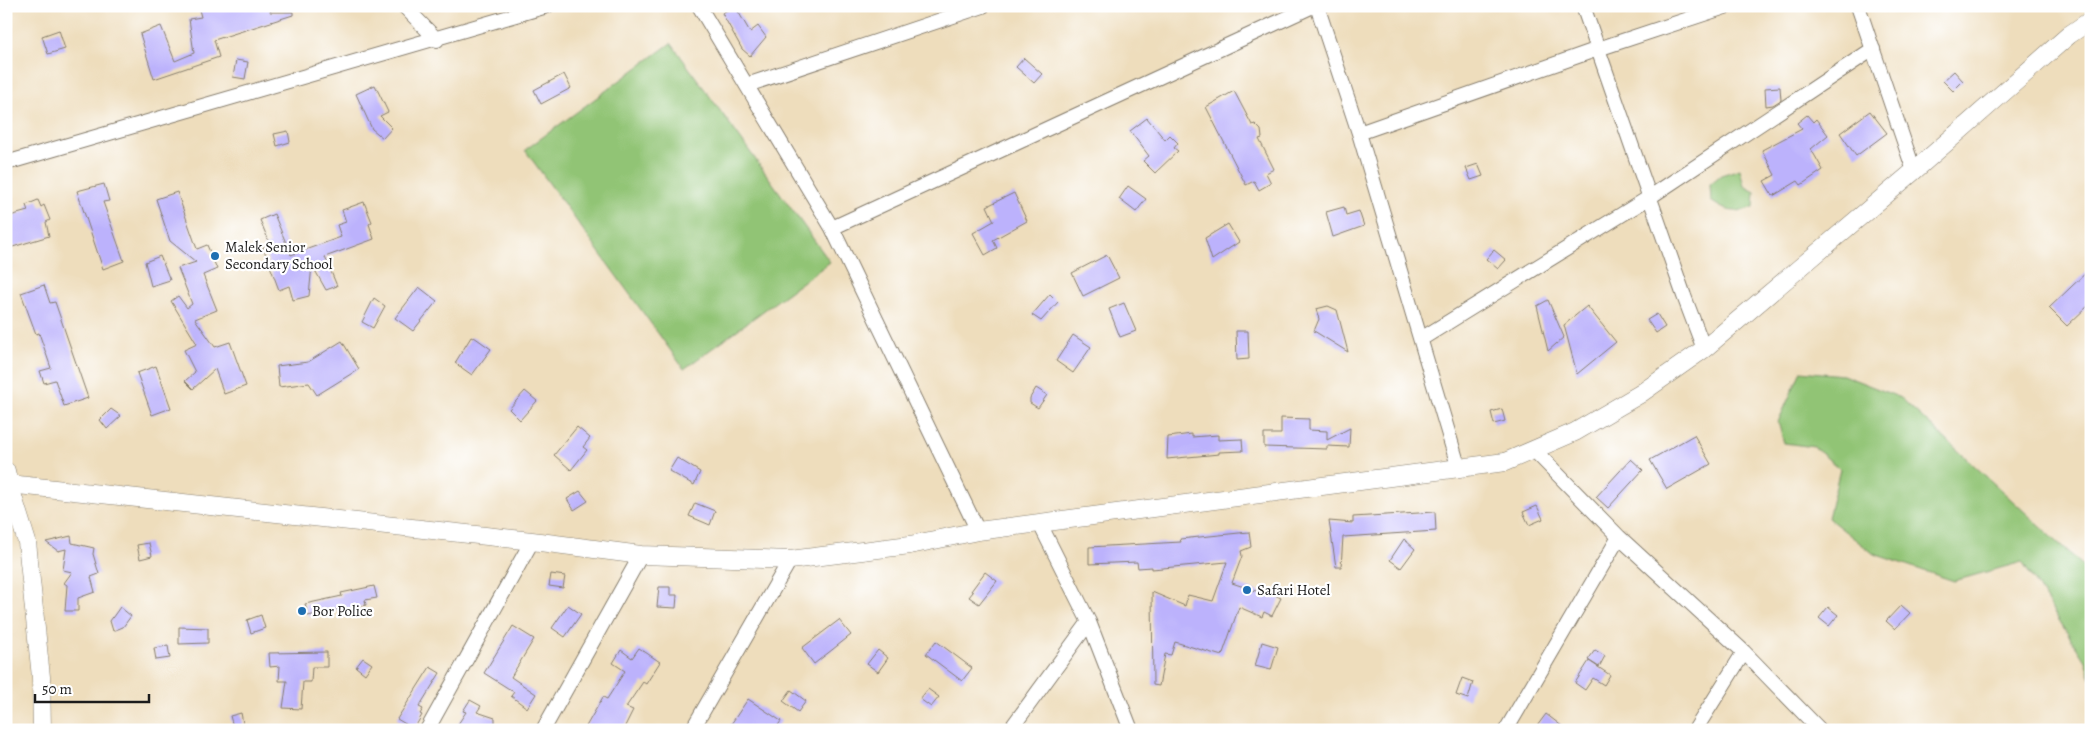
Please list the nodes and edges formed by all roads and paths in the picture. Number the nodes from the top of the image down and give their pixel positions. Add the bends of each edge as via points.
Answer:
1 (404, 6) edge
2 (547, 6) edge
3 (699, 6) edge
4 (983, 6) edge
5 (1315, 6) edge
6 (1583, 6) edge
7 (1728, 6) edge
8 (1858, 6) edge
9 (2091, 20) edge
10 (437, 40) junction
11 (1598, 49) junction
12 (1872, 49) junction
13 (747, 85) junction
14 (1360, 133) junction
15 (6, 164) edge
16 (1914, 171) junction
17 (1650, 197) junction
18 (832, 228) junction
19 (1421, 339) junction
20 (1704, 348) junction
21 (1534, 450) junction
22 (1459, 469) junction
23 (8, 478) edge
24 (1040, 524) junction
25 (978, 532) junction
26 (1619, 537) junction
27 (532, 541) junction
28 (641, 555) junction
29 (790, 560) junction
30 (1089, 622) junction
31 (1744, 652) junction
32 (42, 730) edge
33 (427, 730) edge
34 (543, 730) edge
35 (692, 730) edge
36 (1010, 730) edge
37 (1131, 730) edge
38 (1506, 730) edge
39 (1695, 730) edge
40 (1820, 730) edge

1 - 10 street
2 - 10 street
3 - 13 street
4 - 13 street
5 - 14 street
5 - 18 street
6 - 11 street
7 - 11 street
8 - 12 street
9 - 16 street via 2069,35
10 - 15 street
11 - 14 street
11 - 17 street
12 - 16 street
12 - 17 street
13 - 18 street
14 - 19 street
16 - 20 street
17 - 19 street
17 - 20 street
18 - 25 street
19 - 22 street
20 - 21 street via 1640,394 1575,432
21 - 22 street via 1505,462
21 - 26 street
22 - 24 street
23 - 27 street
23 - 32 street via 27,542 41,677
24 - 25 street
24 - 30 street
25 - 29 street via 910,545
26 - 31 street
26 - 38 street
27 - 28 street
27 - 33 street
28 - 29 street
28 - 34 street
29 - 35 street
30 - 36 street
30 - 37 street
31 - 39 street
31 - 40 street

